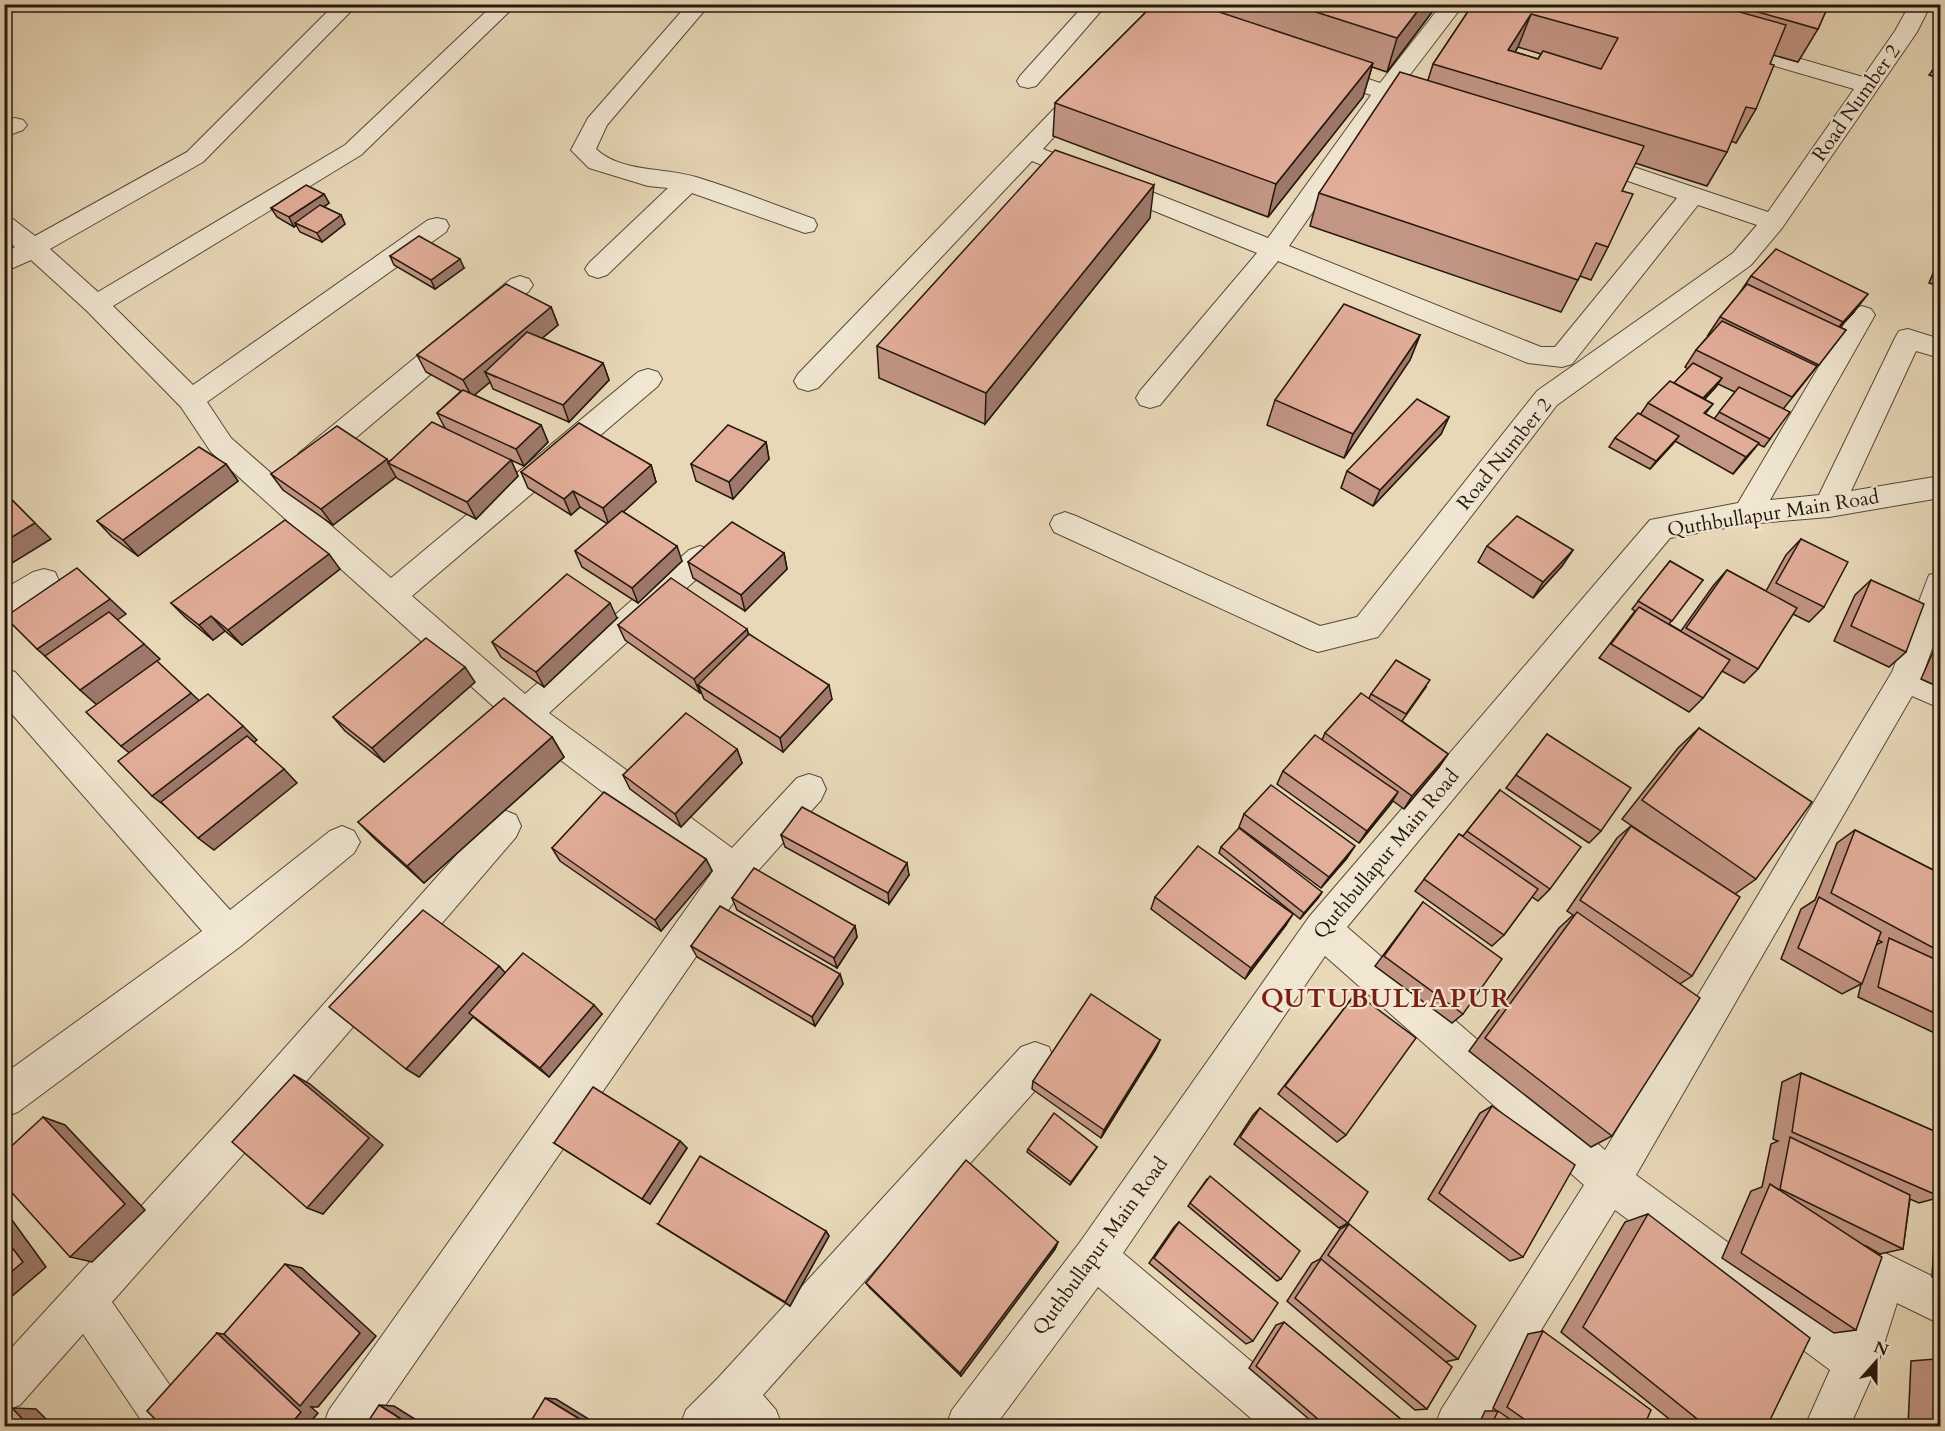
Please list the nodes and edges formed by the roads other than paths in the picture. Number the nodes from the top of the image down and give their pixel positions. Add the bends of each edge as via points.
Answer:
1 (348, 4) edge
2 (507, 4) edge
3 (700, 4) edge
4 (1097, 4) edge
5 (1454, 4) edge
6 (1921, 4) edge
7 (1711, 40) edge
8 (1298, 62) edge
9 (1100, 74) edge
10 (1028, 81) dead end
11 (1868, 86) junction
12 (1385, 92) junction
13 (1429, 106) edge
14 (1562, 150) edge
15 (1028, 151) junction
16 (688, 183) junction
17 (1694, 194) junction
18 (1773, 222) junction
19 (4, 225) edge
20 (805, 225) dead end
21 (437, 226) dead end
22 (34, 249) junction
23 (1273, 250) junction
24 (4, 264) edge
25 (598, 269) dead end
26 (520, 285) dead end
27 (96, 305) junction
28 (1862, 315) edge
29 (1941, 350) edge
30 (648, 379) dead end
31 (808, 381) dead end
32 (1150, 398) dead end
33 (191, 400) junction
34 (1941, 487) edge
35 (273, 491) junction
36 (1829, 506) junction
37 (1747, 513) junction
38 (1065, 524) dead end
39 (700, 558) edge
40 (44, 582) dead end
41 (1941, 584) edge
42 (391, 596) junction
43 (4, 605) edge
44 (1906, 677) junction
45 (4, 682) edge
46 (1941, 694) edge
47 (525, 714) junction
48 (809, 789) dead end
49 (504, 826) dead end
50 (342, 842) dead end
51 (734, 872) junction
52 (1322, 929) junction
53 (228, 934) junction
54 (1035, 1061) dead end
55 (4, 1098) edge
56 (1610, 1180) junction
57 (1095, 1257) junction
58 (85, 1300) junction
59 (1941, 1303) edge
60 (1856, 1363) junction
61 (4, 1389) edge
62 (747, 1410) edge
63 (171, 1426) edge
64 (345, 1426) edge
65 (702, 1426) edge
66 (968, 1426) edge
67 (1293, 1426) edge
68 (1457, 1426) edge
69 (1827, 1426) edge

1 - 22 street via 195,157
2 - 27 street via 353,150
3 - 16 street via 596,123 583,150 597,163 648,178
4 - 10 street
5 - 12 street
6 - 11 street, Road Number 2
7 - 11 street
8 - 12 street
9 - 15 street
11 - 18 street, Road Number 2
12 - 13 street
12 - 23 street
14 - 17 street
15 - 23 street
15 - 31 street
16 - 20 street
16 - 25 street
17 - 18 street
17 - 23 street via 1562,357 1538,356
18 - 38 street, Road Number 2 via 1742,259 1547,398 1367,628 1318,639
19 - 22 street
21 - 33 street
22 - 24 street
22 - 27 street
23 - 32 street
26 - 35 street
27 - 33 street
28 - 37 street
29 - 36 street via 1908,338
30 - 42 street
33 - 35 street via 221,445
34 - 36 street, Quthbullapur Main Road
35 - 42 street
36 - 37 street, Quthbullapur Main Road
37 - 52 street, Quthbullapur Main Road via 1661,528
39 - 47 street
40 - 43 street
41 - 44 street
42 - 47 street
44 - 46 street
44 - 56 street
45 - 53 street
47 - 51 street
48 - 51 street
49 - 58 street
50 - 53 street
51 - 64 street
52 - 56 street
52 - 57 street, Quthbullapur Main Road
53 - 55 street
54 - 62 street
56 - 60 street
56 - 68 street
57 - 66 street, Quthbullapur Main Road
57 - 67 street
58 - 61 street
58 - 63 street
59 - 60 street via 1886,1274
60 - 69 street
62 - 65 street

